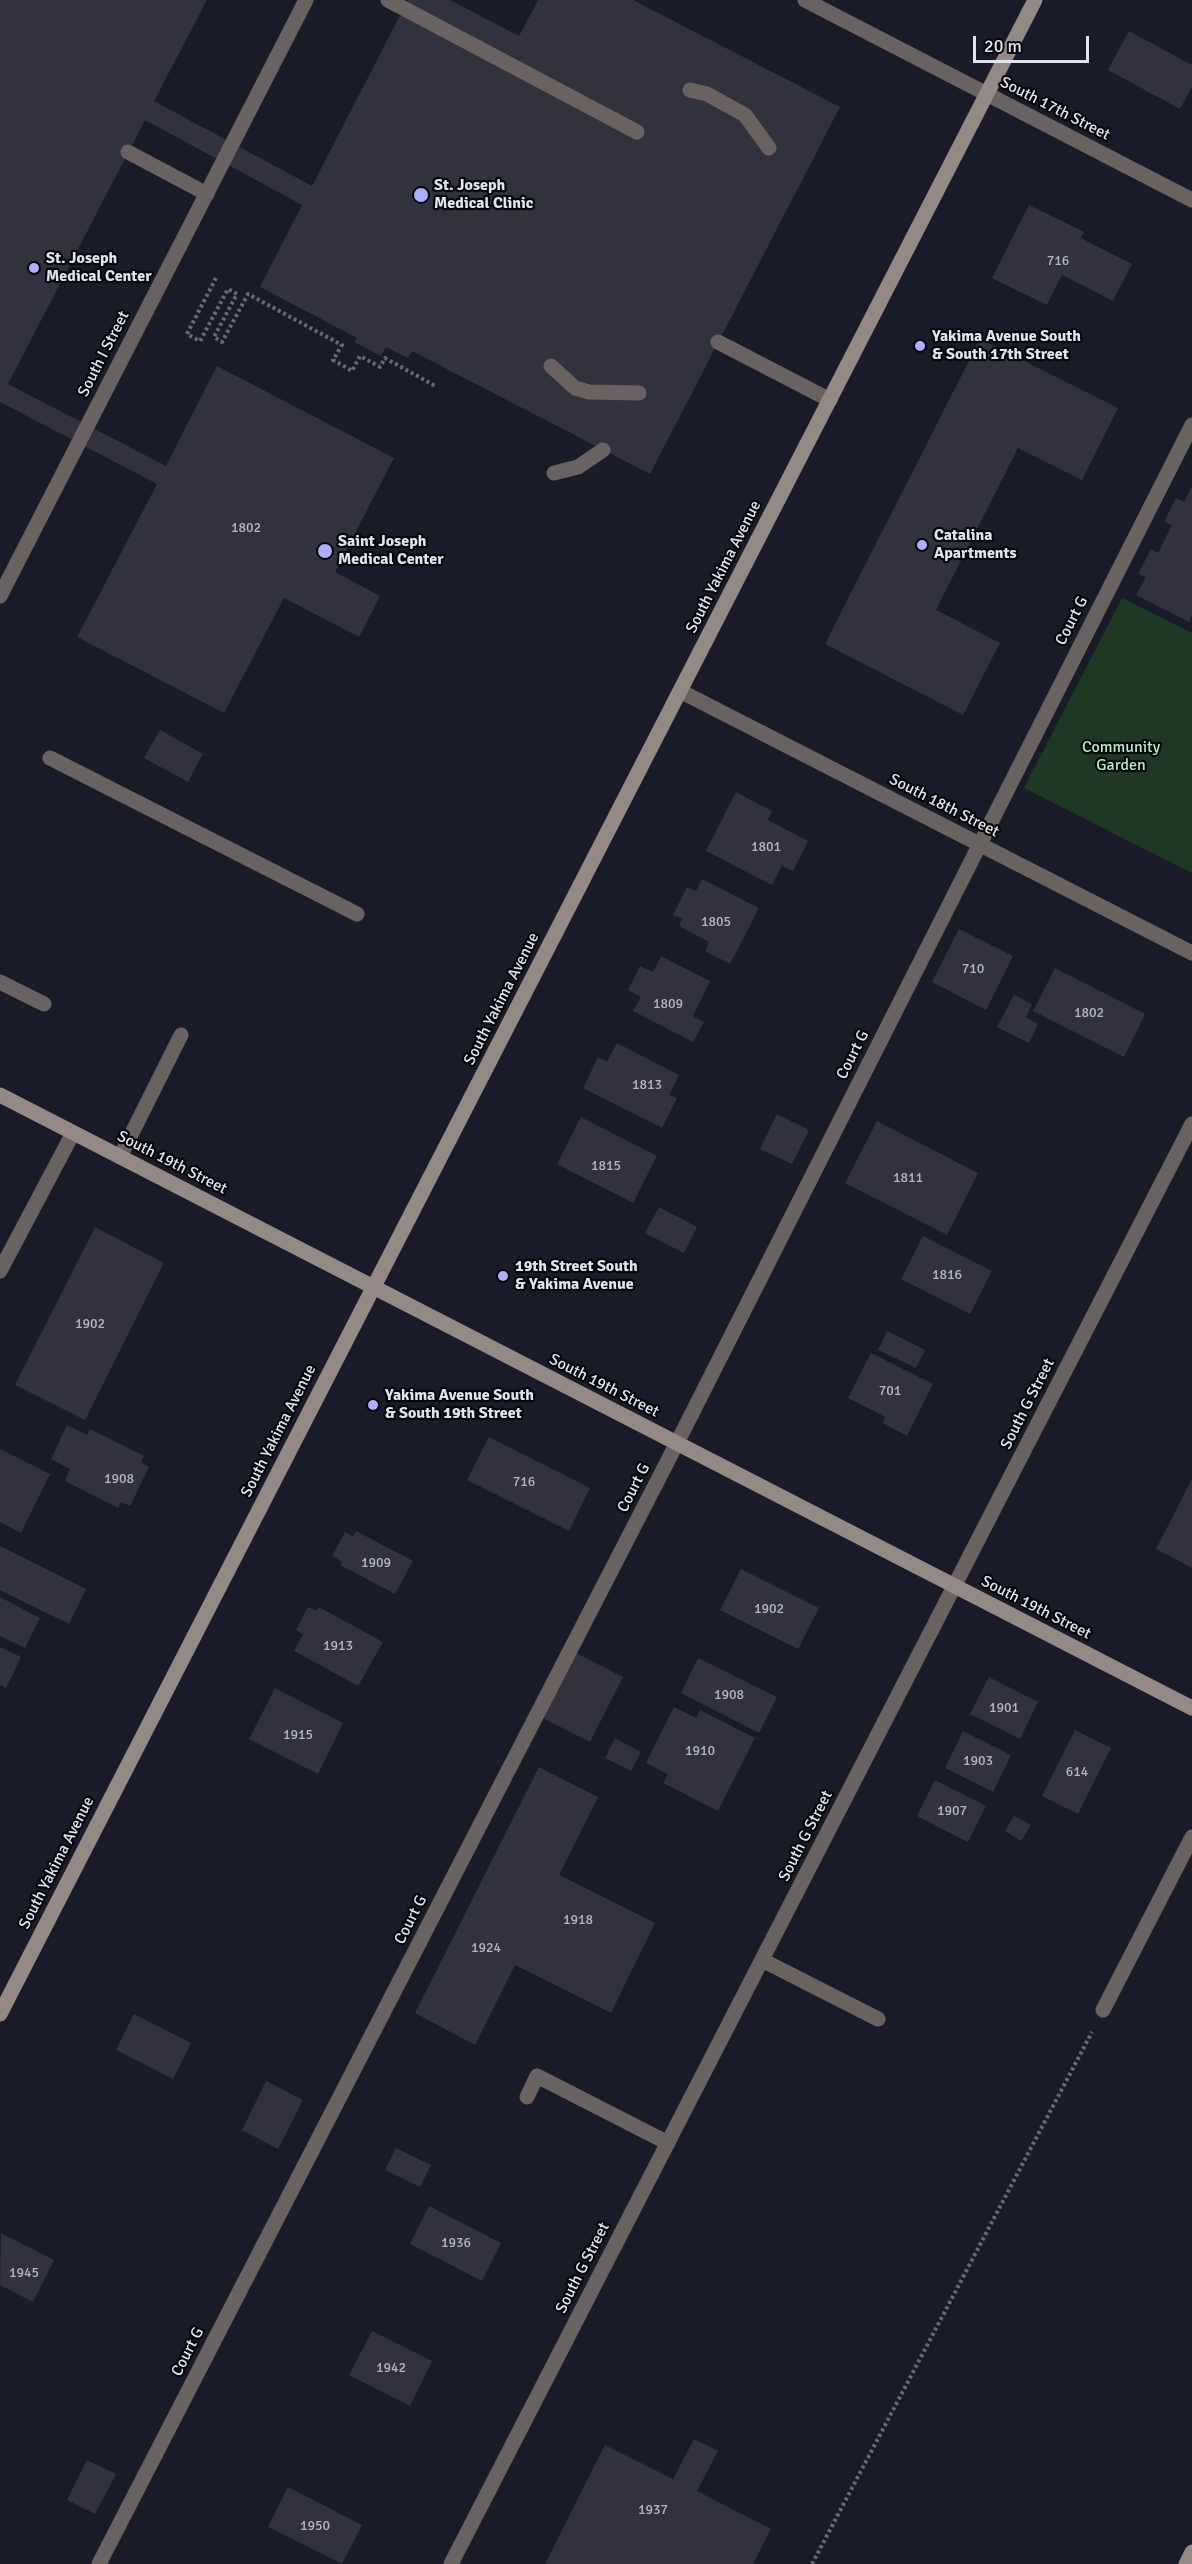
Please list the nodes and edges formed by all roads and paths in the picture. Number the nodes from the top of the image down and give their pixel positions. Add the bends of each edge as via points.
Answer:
1 (305, 0) edge
2 (388, 0) edge
3 (805, 0) edge
4 (1035, 0) edge
5 (690, 90) dead end
6 (987, 94) junction
7 (637, 132) dead end
8 (769, 148) dead end
9 (128, 152) dead end
10 (207, 194) junction
11 (1192, 200) edge
12 (216, 278) dead end
13 (718, 342) dead end
14 (551, 366) dead end
15 (437, 387) dead end
16 (639, 393) dead end
17 (830, 400) junction
18 (1192, 424) edge
19 (603, 450) dead end
20 (554, 473) dead end
21 (0, 596) edge
22 (680, 691) junction
23 (50, 758) dead end
24 (980, 844) junction
25 (357, 914) dead end
26 (1192, 953) edge
27 (0, 982) edge
28 (44, 1004) dead end
29 (181, 1035) dead end
30 (0, 1095) edge
31 (1192, 1124) edge
32 (73, 1133) junction
33 (120, 1156) junction
34 (0, 1271) edge
35 (374, 1287) junction
36 (677, 1443) junction
37 (954, 1586) junction
38 (1192, 1708) edge
39 (1192, 1837) edge
40 (762, 1960) junction
41 (1103, 2010) joint
42 (0, 2014) edge
43 (878, 2019) dead end
44 (527, 2097) dead end
45 (668, 2143) junction
46 (1192, 2553) edge
47 (99, 2564) edge
48 (451, 2564) edge
49 (812, 2564) edge
50 (1186, 2564) edge

1 - 10 street, South I Street
2 - 7 street
3 - 6 street, South 17th Street
4 - 6 main road, South Yakima Avenue
5 - 8 street via 707,94 745,115
6 - 11 street, South 17th Street
6 - 17 main road, South Yakima Avenue
9 - 10 street
10 - 21 street, South I Street
12 - 15 path via 187,334 200,341 228,289 237,294 214,337 222,342 248,294 342,345 333,360 352,371 360,356 380,367 385,358
13 - 17 street
14 - 16 street via 575,388
17 - 22 main road, South Yakima Avenue
18 - 24 street, Court G
19 - 20 street via 578,467
22 - 24 street, South 18th Street
22 - 35 main road, South Yakima Avenue
23 - 25 street
24 - 26 street, South 18th Street
24 - 36 street, Court G
27 - 28 street
29 - 33 street
30 - 32 main road, South 19th Street
31 - 37 street, South G Street
32 - 33 main road, South 19th Street
32 - 34 street
33 - 35 main road, South 19th Street
35 - 36 main road, South 19th Street
35 - 42 main road, South Yakima Avenue
36 - 37 main road, South 19th Street
36 - 47 street, Court G
37 - 38 main road, South 19th Street
37 - 40 street, South G Street
39 - 41 street
40 - 43 street
40 - 45 street, South G Street
41 - 49 path
44 - 45 street via 537,2076
45 - 48 street, South G Street
46 - 50 main road

